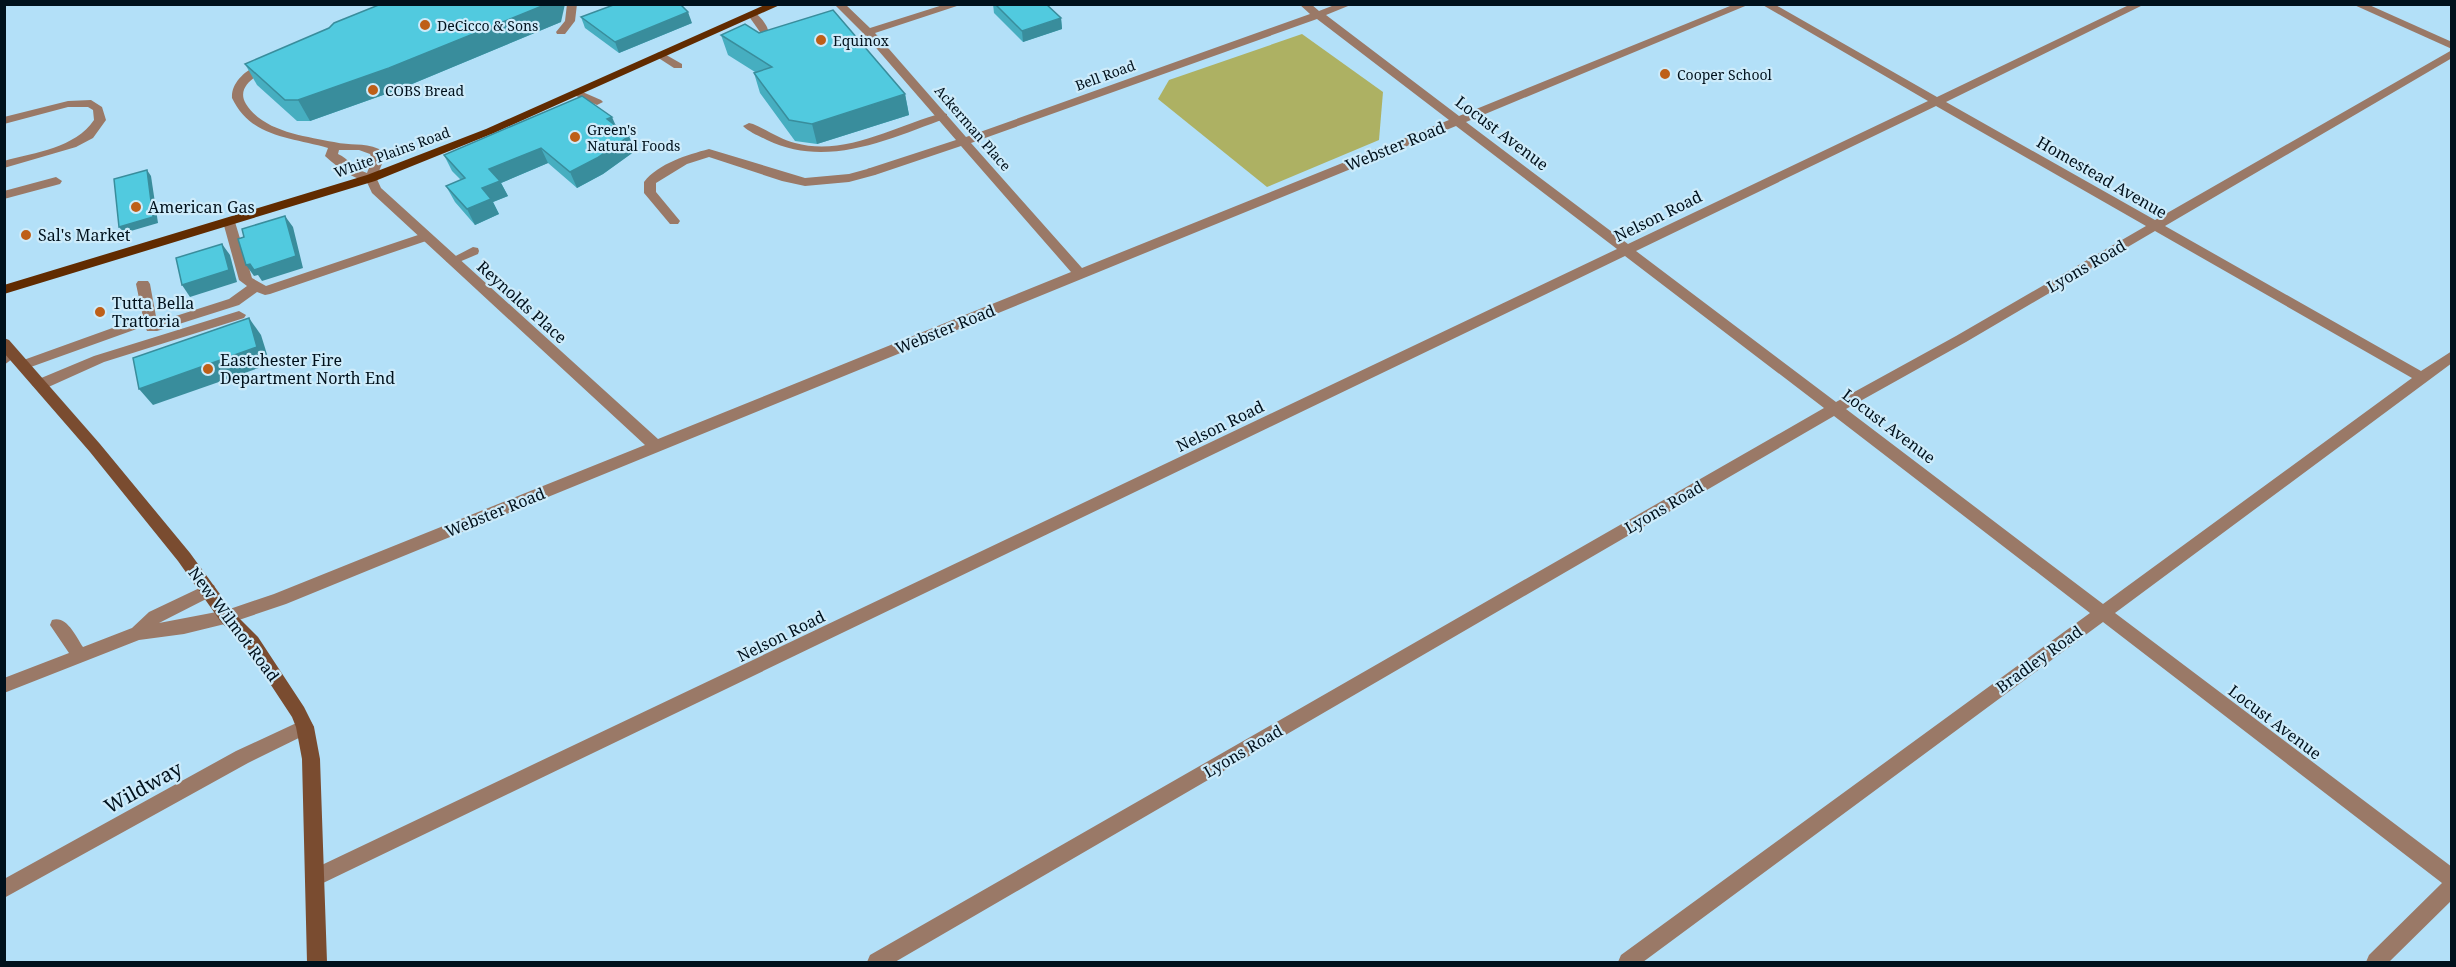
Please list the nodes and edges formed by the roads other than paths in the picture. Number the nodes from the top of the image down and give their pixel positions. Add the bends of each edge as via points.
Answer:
1 (572, 4) edge
2 (777, 4) edge
3 (839, 4) edge
4 (958, 4) edge
5 (1304, 4) edge
6 (1348, 4) edge
7 (1745, 4) edge
8 (1766, 4) edge
9 (2140, 4) edge
10 (2357, 4) edge
11 (753, 15) junction
12 (1318, 15) junction
13 (764, 30) edge
14 (561, 32) dead end
15 (868, 32) junction
16 (2451, 46) edge
17 (2451, 53) edge
18 (660, 55) junction
19 (279, 58) edge
20 (678, 66) dead end
21 (578, 93) junction
22 (597, 102) dead end
23 (1936, 102) junction
24 (943, 116) junction
25 (1457, 121) junction
26 (4, 122) edge
27 (749, 126) dead end
28 (965, 141) junction
29 (335, 146) junction
30 (4, 165) edge
31 (371, 178) junction
32 (56, 181) dead end
33 (4, 195) edge
34 (675, 221) dead end
35 (229, 222) junction
36 (2155, 226) junction
37 (425, 237) junction
38 (473, 251) dead end
39 (1627, 251) junction
40 (452, 261) junction
41 (1080, 274) junction
42 (143, 284) dead end
43 (257, 286) junction
44 (4, 290) edge
45 (239, 315) dead end
46 (150, 319) junction
47 (7, 352) edge
48 (2451, 356) edge
49 (23, 364) junction
50 (2422, 378) junction
51 (39, 385) junction
52 (1836, 408) junction
53 (657, 447) junction
54 (208, 590) junction
55 (2102, 612) junction
56 (227, 617) junction
57 (58, 626) dead end
58 (138, 633) junction
59 (80, 656) junction
60 (4, 686) edge
61 (304, 727) junction
62 (314, 878) junction
63 (2451, 879) edge
64 (2451, 886) edge
65 (4, 889) edge
66 (317, 963) edge
67 (877, 963) edge
68 (1628, 963) edge
69 (2376, 963) edge

1 - 14 street via 570,21
2 - 11 main road, White Plains Road
3 - 15 street, Ackerman Place
4 - 15 street
5 - 12 street, Locust Avenue
6 - 12 street, Bell Road
7 - 25 street, Webster Road
8 - 23 street, Homestead Avenue
9 - 23 street, Nelson Road
10 - 16 street
11 - 13 street
11 - 18 main road, White Plains Road
12 - 25 street, Locust Avenue
12 - 28 street, Bell Road
15 - 24 street, Ackerman Place
17 - 36 street, Lyons Road
18 - 20 street
18 - 21 main road, White Plains Road
19 - 29 street via 243,81 236,99 249,117 267,129
21 - 22 street
21 - 31 main road, White Plains Road
23 - 36 street, Homestead Avenue
23 - 39 street, Nelson Road
24 - 27 street via 841,149 793,146
24 - 28 street, Ackerman Place
25 - 39 street, Locust Avenue
25 - 41 street, Webster Road
26 - 30 street via 68,104 91,102 98,109 100,120 89,136 72,145
28 - 34 street, Bell Road via 849,178 805,182 718,154 700,154 650,182 651,193
28 - 41 street, Ackerman Place
29 - 31 street via 331,156 349,170
29 - 31 street via 360,144 375,152 378,159
31 - 35 main road, White Plains Road
31 - 37 street, Reynolds Place via 376,190
32 - 33 street
35 - 43 street via 246,280
35 - 44 main road, White Plains Road
36 - 50 street, Homestead Avenue
36 - 52 street, Lyons Road
37 - 40 street, Reynolds Place
37 - 43 street via 265,291
38 - 40 street
39 - 52 street, Locust Avenue
39 - 62 street, Nelson Road
40 - 53 street, Reynolds Place
41 - 53 street, Webster Road
42 - 46 street
43 - 46 street via 234,302 152,328
45 - 51 street via 99,359
46 - 49 street
47 - 49 street, New Wilmot Road
48 - 50 street, Bradley Road
49 - 51 street, New Wilmot Road
50 - 55 street, Bradley Road
51 - 54 street, New Wilmot Road via 95,448
52 - 55 street, Locust Avenue
52 - 67 street, Lyons Road
53 - 56 street, Webster Road
54 - 56 street, New Wilmot Road
54 - 58 street, Webster Road via 155,617
55 - 63 street, Locust Avenue
55 - 68 street, Bradley Road
56 - 58 street, Webster Road
56 - 61 street, New Wilmot Road via 266,662
57 - 59 street
58 - 59 street, Webster Road
59 - 60 street, Webster Road
61 - 62 street, New Wilmot Road via 311,759
61 - 65 street, Wildway via 242,757
62 - 66 street, New Wilmot Road
64 - 69 street

